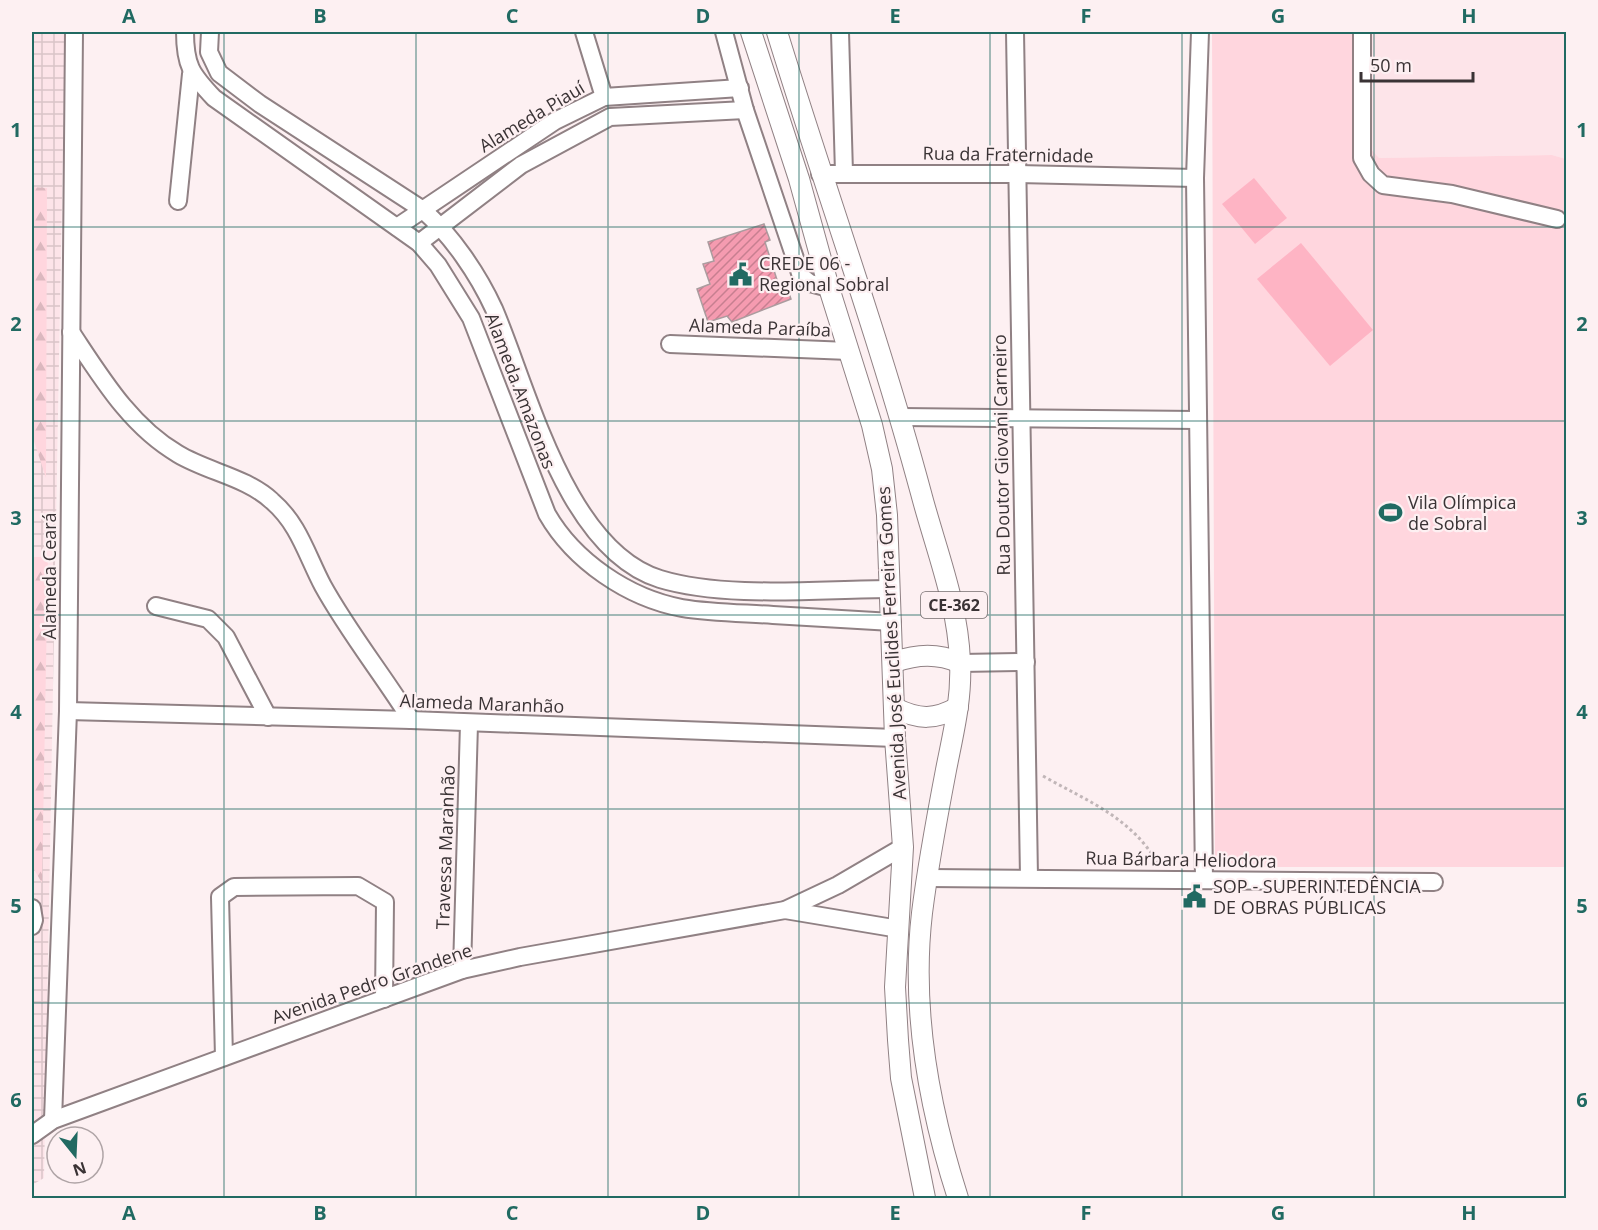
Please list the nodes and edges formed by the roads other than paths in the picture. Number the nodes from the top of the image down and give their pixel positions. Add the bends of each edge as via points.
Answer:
1 (74, 32) edge
2 (185, 32) edge
3 (210, 32) edge
4 (584, 32) edge
5 (724, 32) edge
6 (751, 32) edge
7 (777, 32) edge
8 (840, 32) edge
9 (1015, 32) edge
10 (1200, 32) edge
11 (1362, 32) edge
12 (191, 74) junction
13 (740, 88) junction
14 (604, 97) junction
15 (745, 110) junction
16 (844, 173) junction
17 (820, 174) junction
18 (1018, 174) junction
19 (1195, 178) junction
20 (178, 201) dead end
21 (423, 210) junction
22 (1557, 219) dead end
23 (441, 226) junction
24 (397, 227) junction
25 (419, 243) junction
26 (829, 288) junction
27 (71, 332) junction
28 (670, 344) dead end
29 (849, 351) junction
30 (902, 417) junction
31 (1020, 418) junction
32 (1197, 420) junction
33 (544, 434) junction
34 (519, 443) junction
35 (631, 564) junction
36 (616, 582) junction
37 (693, 587) junction
38 (890, 589) junction
39 (156, 606) dead end
40 (681, 608) junction
41 (892, 622) junction
42 (894, 662) junction
43 (1026, 662) junction
44 (961, 663) junction
45 (958, 707) junction
46 (894, 708) junction
47 (68, 711) junction
48 (268, 717) junction
49 (411, 720) junction
50 (469, 724) junction
51 (895, 738) junction
52 (903, 847) junction
53 (1029, 877) junction
54 (928, 879) junction
55 (1204, 880) junction
56 (1434, 882) dead end
57 (32, 908) edge
58 (785, 910) junction
59 (32, 926) edge
60 (899, 929) junction
61 (462, 970) junction
62 (384, 999) junction
63 (224, 1057) junction
64 (53, 1120) junction
65 (32, 1135) edge
66 (925, 1198) edge
67 (958, 1198) edge

1 - 27 street, Alameda Ceará
2 - 3 street
2 - 12 street
3 - 21 street, Alameda Amazonas via 209,52 219,73
4 - 14 street
5 - 13 street
6 - 26 main road, Avenida José Euclides Ferreira Gomes via 799,179
7 - 17 main road, Avenida José Euclides Ferreira Gomes / CE-362
8 - 16 street
9 - 18 street, Rua Doutor Giovani Carneiro
10 - 19 street
11 - 22 street via 1362,158 1371,174 1383,185 1452,194
12 - 20 street
12 - 24 street, Alameda Amazonas via 214,98
13 - 14 street, Alameda Piauí
13 - 15 street
14 - 21 street, Alameda Piauí via 555,121
15 - 23 street, Alameda Piauí via 610,117 521,165
15 - 26 street via 801,276
16 - 17 street, Rua da Fraternidade
16 - 18 street, Rua da Fraternidade
17 - 30 main road, Avenida José Euclides Ferreira Gomes / CE-362
18 - 19 street, Rua da Fraternidade
18 - 31 street, Rua Doutor Giovani Carneiro
19 - 32 street
21 - 23 street, Alameda Amazonas
21 - 24 street, Alameda Piauí
23 - 25 street, Alameda Piauí
23 - 33 street, Alameda Amazonas via 493,306
24 - 25 street, Alameda Amazonas
25 - 34 street, Alameda Amazonas via 438,265 471,318
26 - 29 main road, Avenida José Euclides Ferreira Gomes
27 - 47 street, Alameda Ceará
27 - 49 street via 115,397 163,445 249,485 287,517 324,587
28 - 29 street, Alameda Paraíba
29 - 38 main road, Avenida José Euclides Ferreira Gomes via 882,469
30 - 31 street
30 - 44 main road, Avenida José Euclides Ferreira Gomes / CE-362 via 953,598
31 - 32 street
31 - 43 street, Rua Doutor Giovani Carneiro
32 - 55 street
33 - 34 street
33 - 35 street, Alameda Amazonas via 578,511
34 - 36 street, Alameda Amazonas via 556,529 579,555
35 - 36 street
35 - 37 street, Alameda Amazonas via 660,579
36 - 40 street, Alameda Amazonas
37 - 38 street, Alameda Amazonas
37 - 40 street
38 - 41 main road, Avenida José Euclides Ferreira Gomes
39 - 48 street via 208,619 226,637
40 - 41 street, Alameda Amazonas
41 - 42 main road, Avenida José Euclides Ferreira Gomes
42 - 44 main road via 926,655
42 - 46 main road, Avenida José Euclides Ferreira Gomes
43 - 44 street
43 - 53 street, Rua Doutor Giovani Carneiro
44 - 45 main road, Avenida José Euclides Ferreira Gomes / CE-362
45 - 46 main road via 929,719
45 - 54 main road, Avenida José Euclides Ferreira Gomes / CE-362
46 - 51 main road, Avenida José Euclides Ferreira Gomes
47 - 48 street, Alameda Maranhão
47 - 64 street, Alameda Ceará
48 - 49 street, Alameda Maranhão
49 - 50 street, Alameda Maranhão
50 - 51 street, Alameda Maranhão
50 - 61 street, Travessa Maranhão
51 - 52 main road, Avenida José Euclides Ferreira Gomes
52 - 58 street, Avenida Pedro Grandene
52 - 60 main road, Avenida José Euclides Ferreira Gomes
53 - 54 street, Rua Bárbara Heliodora
53 - 55 street, Rua Bárbara Heliodora
54 - 67 main road, Avenida José Euclides Ferreira Gomes / CE-362 via 920,953 923,1035 934,1112
55 - 56 street, Rua Bárbara Heliodora
57 - 59 street
58 - 60 street, Avenida Pedro Grandene
58 - 61 street, Avenida Pedro Grandene
60 - 66 main road, Avenida José Euclides Ferreira Gomes via 895,987 901,1078
61 - 62 street, Avenida Pedro Grandene
62 - 63 street, Avenida Pedro Grandene
62 - 63 street via 385,902 358,886 234,887 220,897
63 - 64 street, Avenida Pedro Grandene
64 - 65 street, Avenida Pedro Grandene

